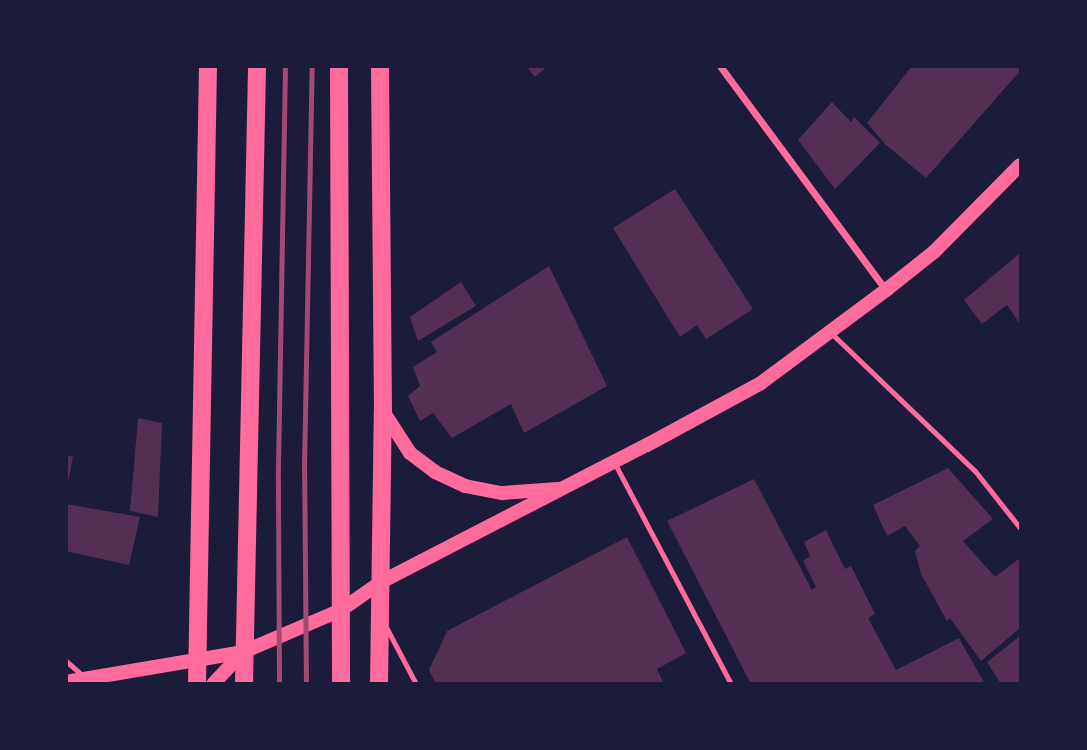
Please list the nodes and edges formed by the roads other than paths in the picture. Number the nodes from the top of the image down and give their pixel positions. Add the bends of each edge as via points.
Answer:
1 (208, 66) edge
2 (257, 66) edge
3 (339, 66) edge
4 (380, 66) edge
5 (720, 66) edge
6 (1020, 165) edge
7 (887, 290) junction
8 (830, 332) junction
9 (383, 411) junction
10 (613, 461) junction
11 (566, 488) junction
12 (1020, 528) edge
13 (381, 582) junction
14 (341, 610) junction
15 (379, 615) junction
16 (243, 652) junction
17 (66, 661) edge
18 (197, 661) junction
19 (87, 681) edge
20 (66, 682) edge
21 (197, 684) edge
22 (214, 684) edge
23 (244, 684) edge
24 (341, 684) edge
25 (379, 684) edge
26 (416, 684) edge
27 (731, 684) edge

1 - 18 main road
2 - 16 main road
3 - 14 main road
4 - 9 main road
5 - 7 street
6 - 7 main road via 934,252
7 - 8 main road
8 - 10 main road via 761,383
8 - 12 lane via 975,471
9 - 11 main road via 410,453 465,486 502,493
9 - 13 main road
10 - 11 main road
10 - 27 lane
11 - 13 main road
13 - 14 main road
13 - 15 main road
14 - 16 main road
14 - 24 main road
15 - 25 main road
15 - 26 lane
16 - 18 main road
16 - 22 main road
16 - 23 main road
17 - 19 lane
18 - 19 main road
18 - 21 main road
19 - 20 main road

